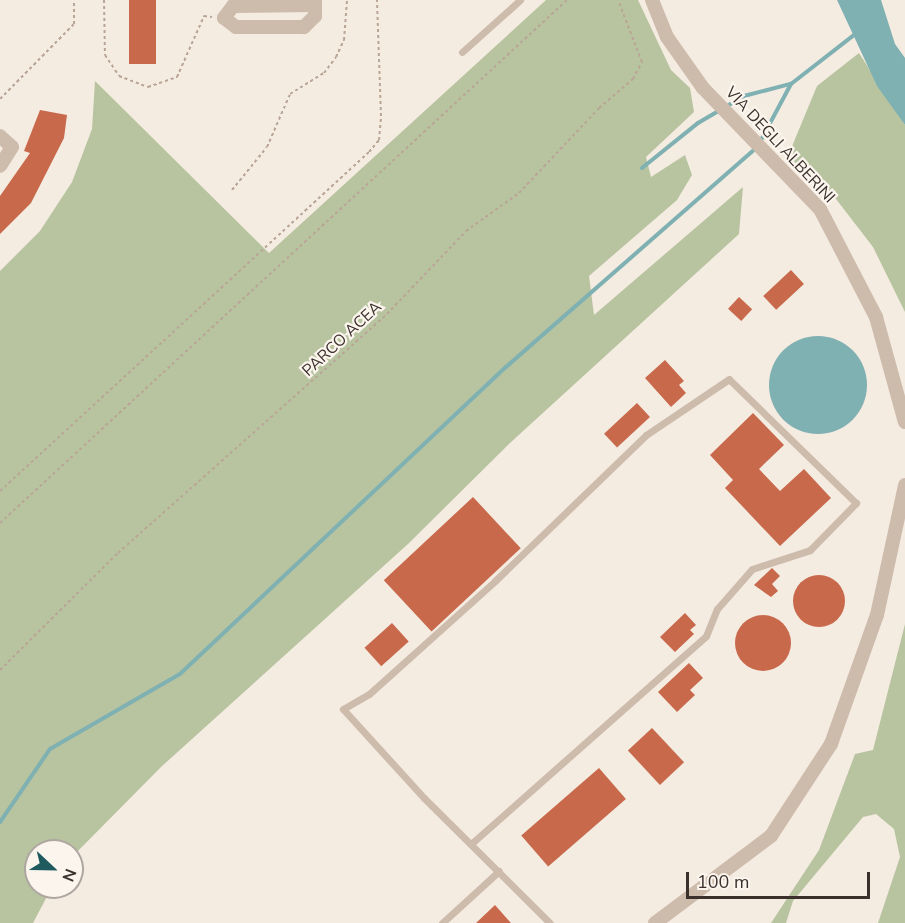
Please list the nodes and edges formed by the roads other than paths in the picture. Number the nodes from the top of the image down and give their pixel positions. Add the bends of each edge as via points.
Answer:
1 (520, 0) edge
2 (652, 0) edge
3 (315, 3) edge
4 (462, 52) dead end
5 (0, 136) edge
6 (0, 166) edge
7 (905, 422) edge
8 (905, 485) edge
9 (472, 843) junction
10 (499, 871) junction
11 (442, 923) edge
12 (550, 923) edge
13 (655, 923) edge

1 - 4 lane
2 - 7 street, VIA DEGLI ALBERINI via 667,37 703,88 820,209 876,317
3 - 3 street via 313,20 302,27 236,27 224,18 233,6
5 - 6 street via 12,147
8 - 13 street via 877,615 831,744 771,836 722,878
9 - 9 lane via 343,709 369,694 495,581 646,435 729,379 856,503 810,550 752,569 717,609 706,636
9 - 10 lane
10 - 11 lane
10 - 12 lane

